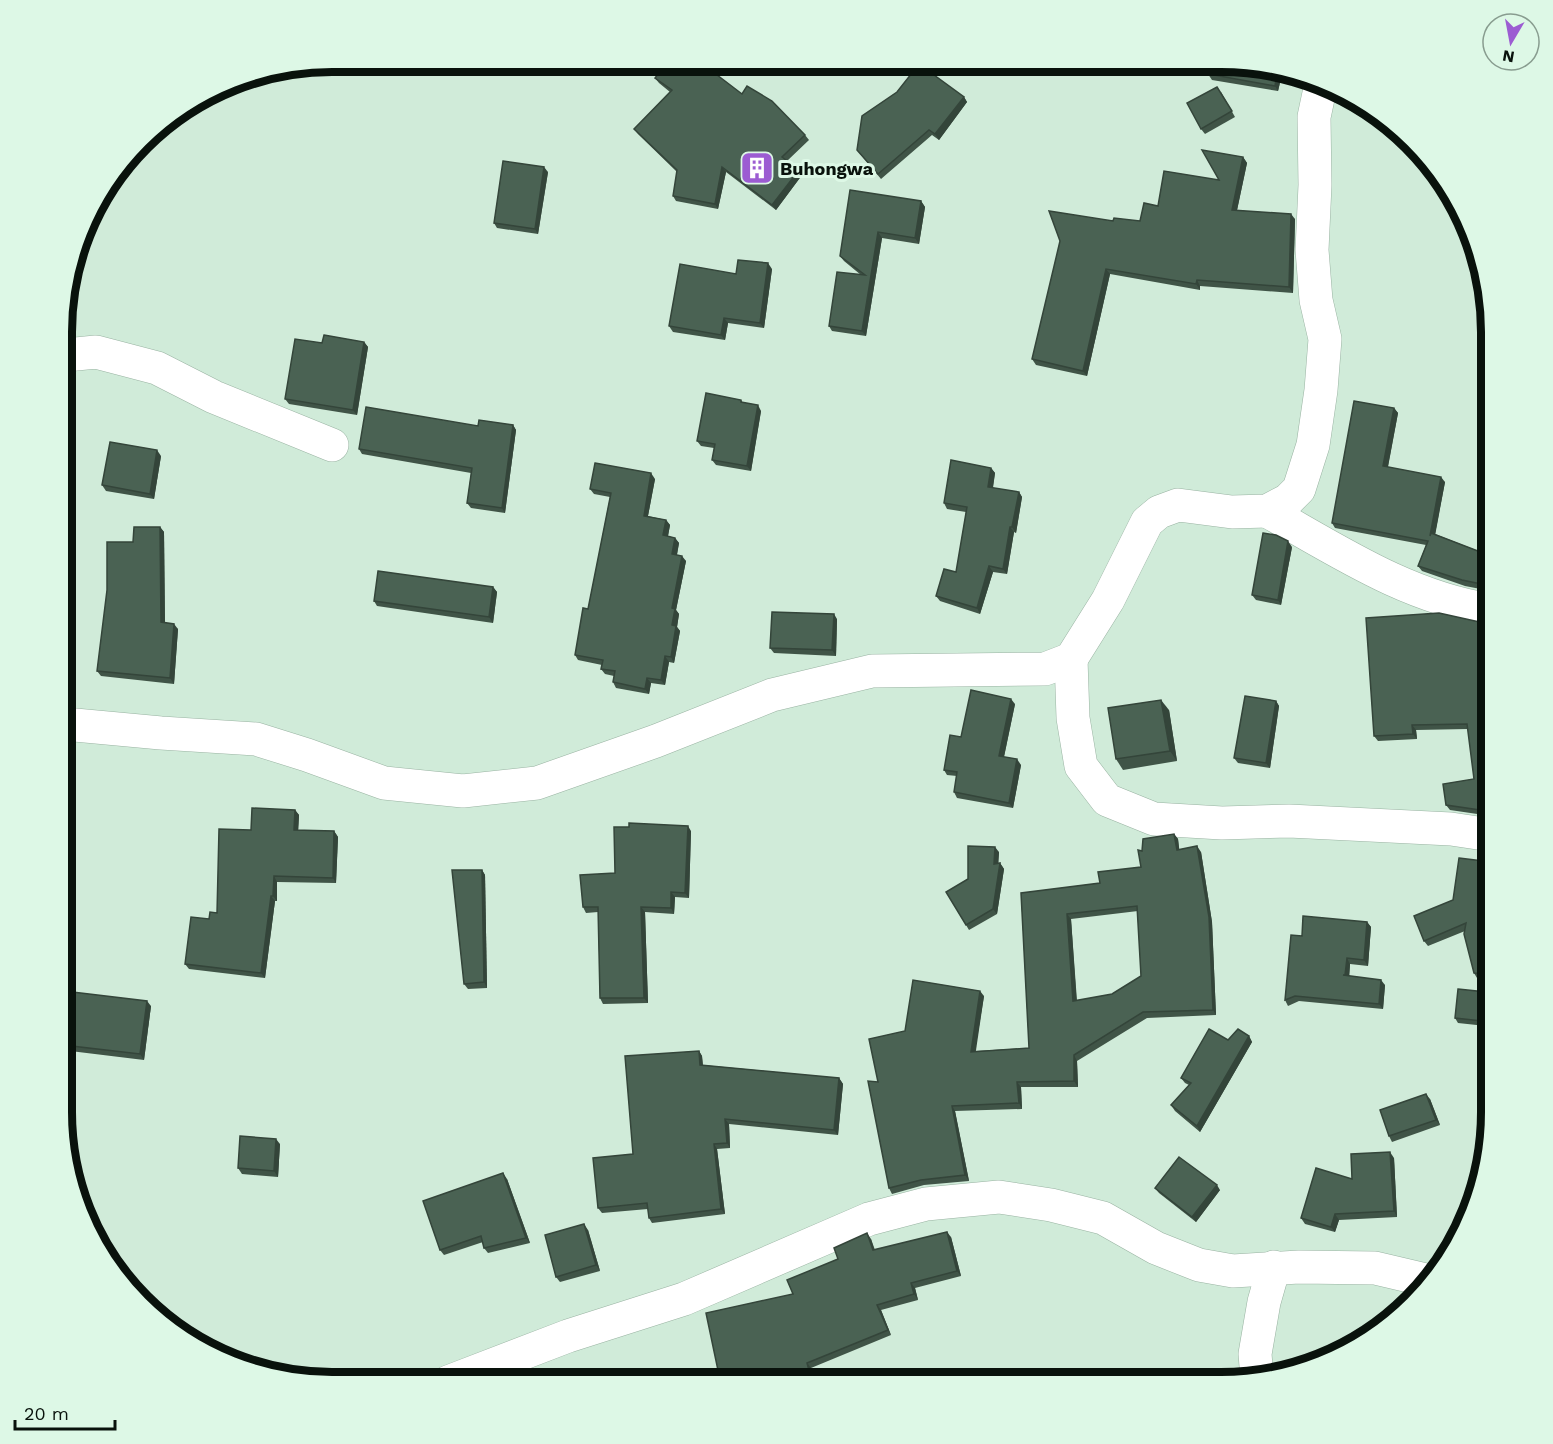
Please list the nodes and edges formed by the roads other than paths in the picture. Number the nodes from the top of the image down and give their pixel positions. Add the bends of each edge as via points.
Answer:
1 (1319, 92) edge
2 (72, 354) edge
3 (332, 445) dead end
4 (1267, 511) junction
5 (1481, 608) edge
6 (1071, 659) junction
7 (72, 725) edge
8 (1481, 833) edge
9 (1274, 1267) junction
10 (1420, 1279) edge
11 (1256, 1370) edge
12 (474, 1372) edge

1 - 4 street via 1314,117 1312,250 1316,300 1325,339 1321,390 1313,445 1299,489
2 - 3 street via 96,352 157,368 214,397
4 - 5 street via 1395,581
4 - 6 street via 1232,512 1178,505 1159,512 1147,522 1108,600
6 - 7 street via 1045,669 872,671 772,695 537,783 463,791 384,783 256,740
6 - 8 street via 1073,718 1081,766 1107,800 1154,819 1289,821
9 - 10 street via 1375,1268
9 - 11 street via 1255,1354
9 - 12 street via 1233,1271 1198,1265 1156,1248 1102,1218 1051,1205 999,1197 926,1204 869,1219 684,1299 567,1336

